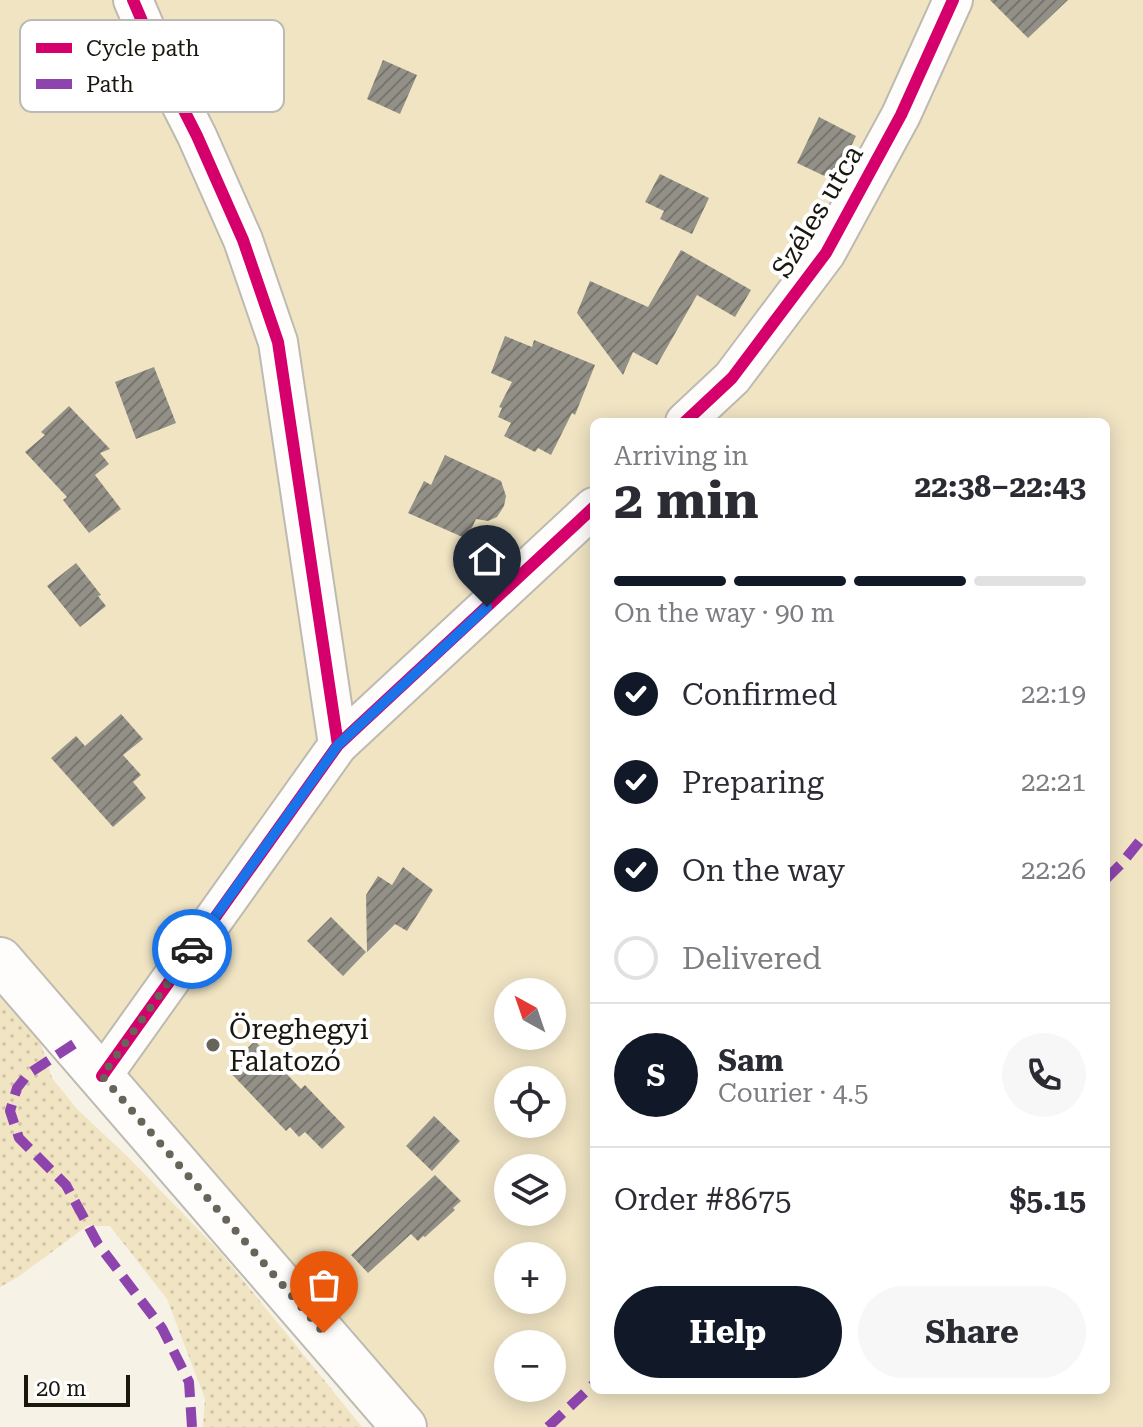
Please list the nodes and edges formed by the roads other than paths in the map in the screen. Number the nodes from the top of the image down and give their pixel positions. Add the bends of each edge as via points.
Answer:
1 (133, 0) edge
2 (953, 0) edge
3 (142, 20) edge
4 (184, 112) edge
5 (689, 418) edge
6 (590, 511) edge
7 (338, 745) junction
8 (0, 960) edge
9 (102, 1076) junction
10 (404, 1427) edge

1 - 3 street
2 - 5 street, Széles utca via 901,115 826,253 732,378
4 - 7 street via 243,240 278,342
6 - 7 street
7 - 9 street
8 - 9 main road
9 - 10 main road

